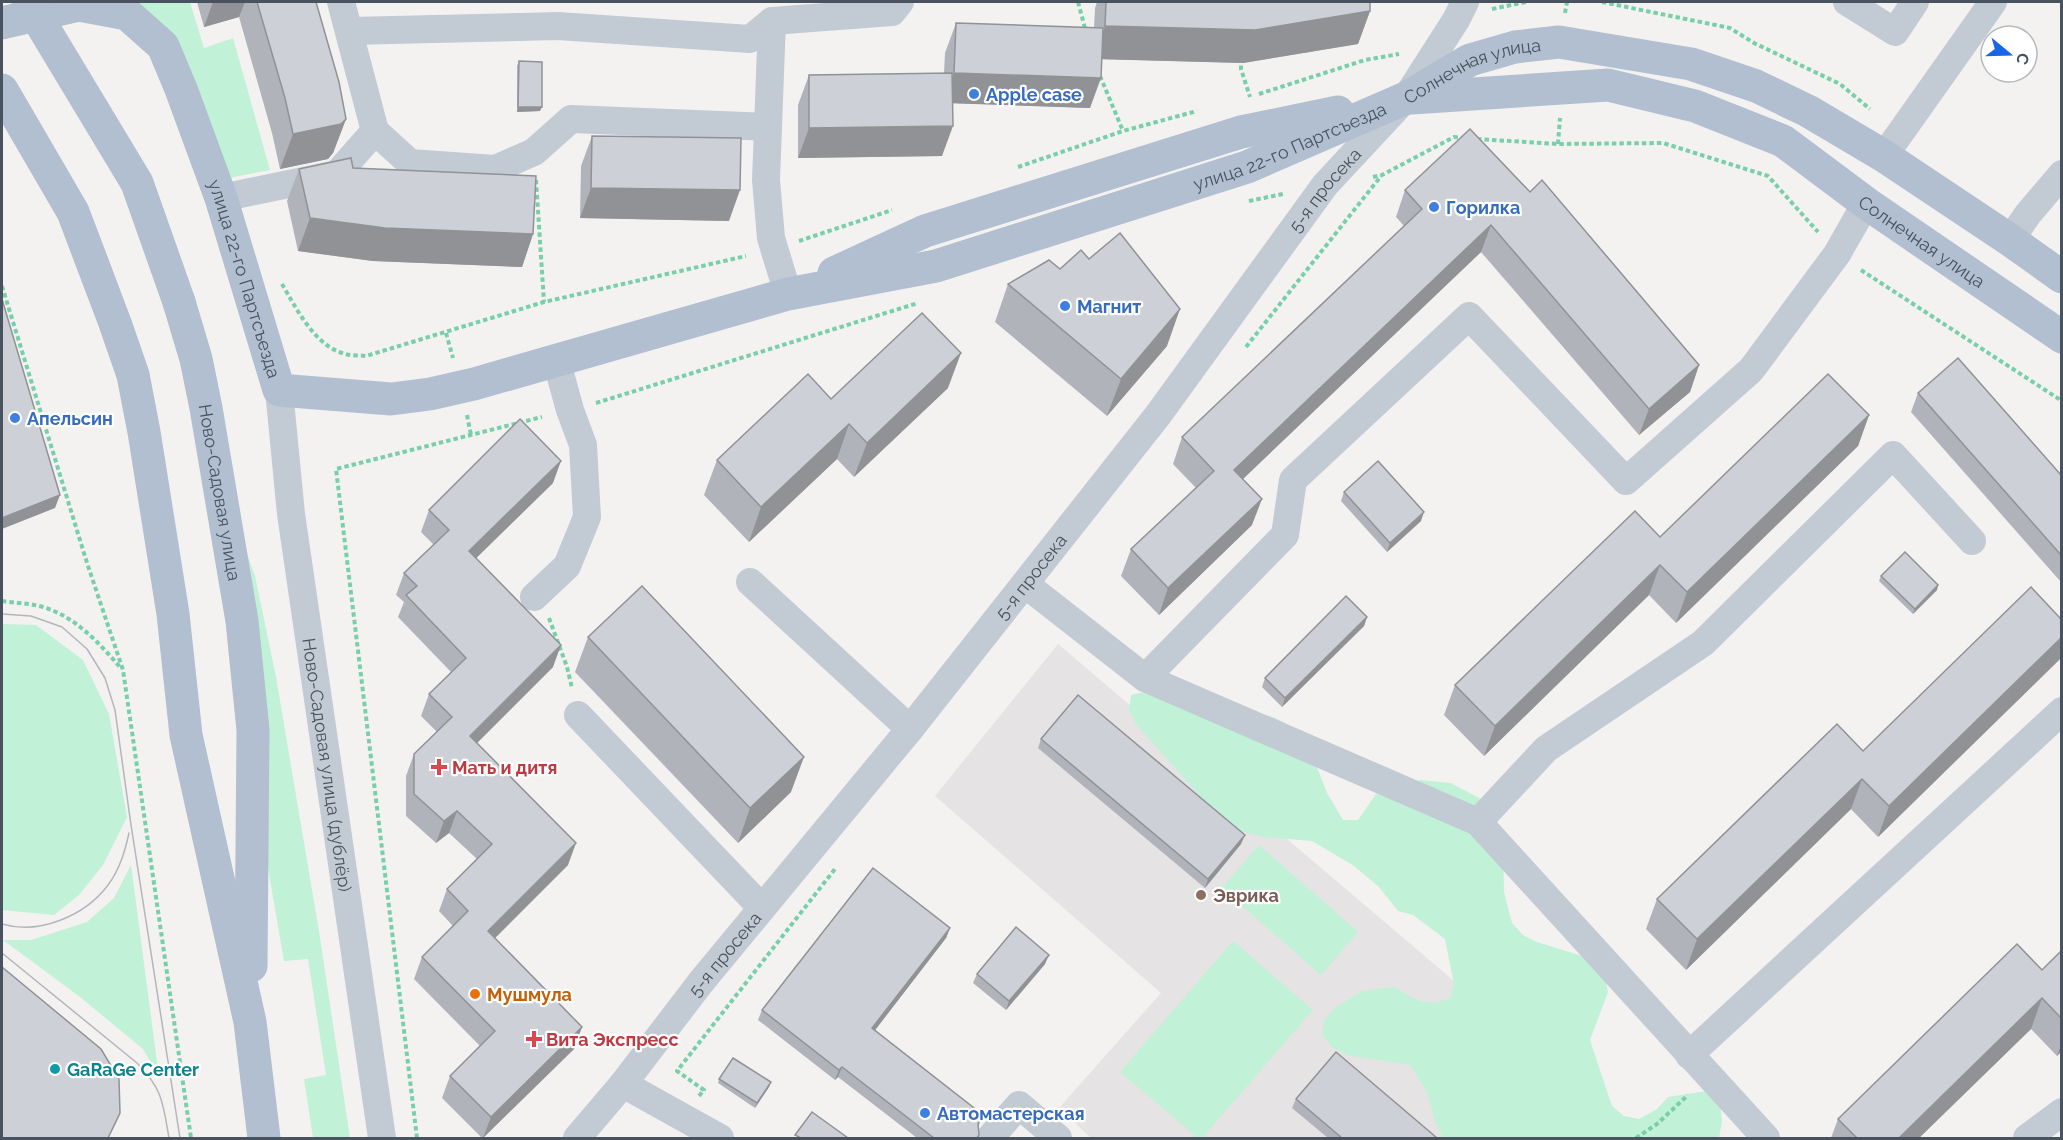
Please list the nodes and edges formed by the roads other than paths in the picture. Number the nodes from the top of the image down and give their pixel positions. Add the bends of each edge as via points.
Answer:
1 (28, 2) edge
2 (341, 2) edge
3 (900, 2) edge
4 (1465, 2) edge
5 (1847, 2) edge
6 (1915, 2) edge
7 (1993, 2) edge
8 (772, 21) junction
9 (2, 23) edge
10 (349, 32) junction
11 (2, 90) edge
12 (1406, 99) junction
13 (768, 127) junction
14 (375, 131) junction
15 (1884, 156) junction
16 (2061, 174) edge
17 (221, 198) junction
18 (1866, 203) junction
19 (2010, 240) junction
20 (2061, 277) edge
21 (788, 294) junction
22 (2061, 337) edge
23 (556, 359) junction
24 (279, 390) junction
25 (1972, 541) dead end
26 (750, 582) dead end
27 (1024, 584) junction
28 (534, 597) road end
29 (1145, 678) junction
30 (2061, 711) edge
31 (578, 715) road end
32 (910, 729) junction
33 (1478, 822) junction
34 (762, 908) junction
35 (250, 1022) junction
36 (1689, 1055) junction
37 (622, 1084) junction
38 (2061, 1112) edge
39 (264, 1138) edge
40 (382, 1138) edge
41 (577, 1138) edge
42 (720, 1138) edge
43 (990, 1138) edge
44 (1058, 1138) edge
45 (1766, 1138) edge
46 (2027, 1138) edge

1 - 35 main road, Ново-Садовая улица, bridge via 137,183 196,359 242,621 253,730
2 - 10 street
3 - 8 street via 892,12
4 - 12 street, 5-я просека
5 - 6 street via 1895,32
7 - 15 street
8 - 10 street via 750,39 558,26
8 - 13 street
9 - 17 main road, улица 22-го Партсъезда via 79,5 127,14 163,46
10 - 14 street
11 - 35 main road, Ново-Садовая улица via 73,212 133,375 173,614 186,735
12 - 15 main road, Солнечная улица via 1470,60 1515,47 1560,42 1691,64 1756,86 1808,111
12 - 18 main road, Солнечная улица via 1608,85 1695,106 1783,141
12 - 21 main road, улица 22-го Партсъезда via 1241,132 937,227
12 - 27 street, 5-я просека via 1325,185 1158,415
13 - 14 street via 571,119 534,152 495,169 410,163
13 - 21 street via 766,180 771,238
14 - 17 street via 337,174
15 - 19 main road, Солнечная улица
16 - 19 street
17 - 24 main road, улица 22-го Партсъезда
18 - 22 main road, Солнечная улица
18 - 29 street via 1837,254 1751,370 1626,481 1469,316 1293,480 1285,535
19 - 20 main road, Солнечная улица
21 - 23 main road, улица 22-го Партсъезда
23 - 24 main road, улица 22-го Партсъезда via 474,384 391,399
23 - 28 street via 583,445 587,517 567,566
24 - 40 street, Ново-Садовая улица (дублёр) via 291,514
25 - 33 street via 1893,455 1703,643 1546,749
26 - 32 street
27 - 29 street
27 - 32 street, 5-я просека
29 - 33 street
30 - 36 street
31 - 34 street
32 - 34 street, 5-я просека
33 - 36 street
34 - 37 street, 5-я просека
35 - 39 main road, Ново-Садовая улица
36 - 45 street
37 - 41 street, 5-я просека
37 - 42 street
38 - 46 street
43 - 44 street via 1019,1105

